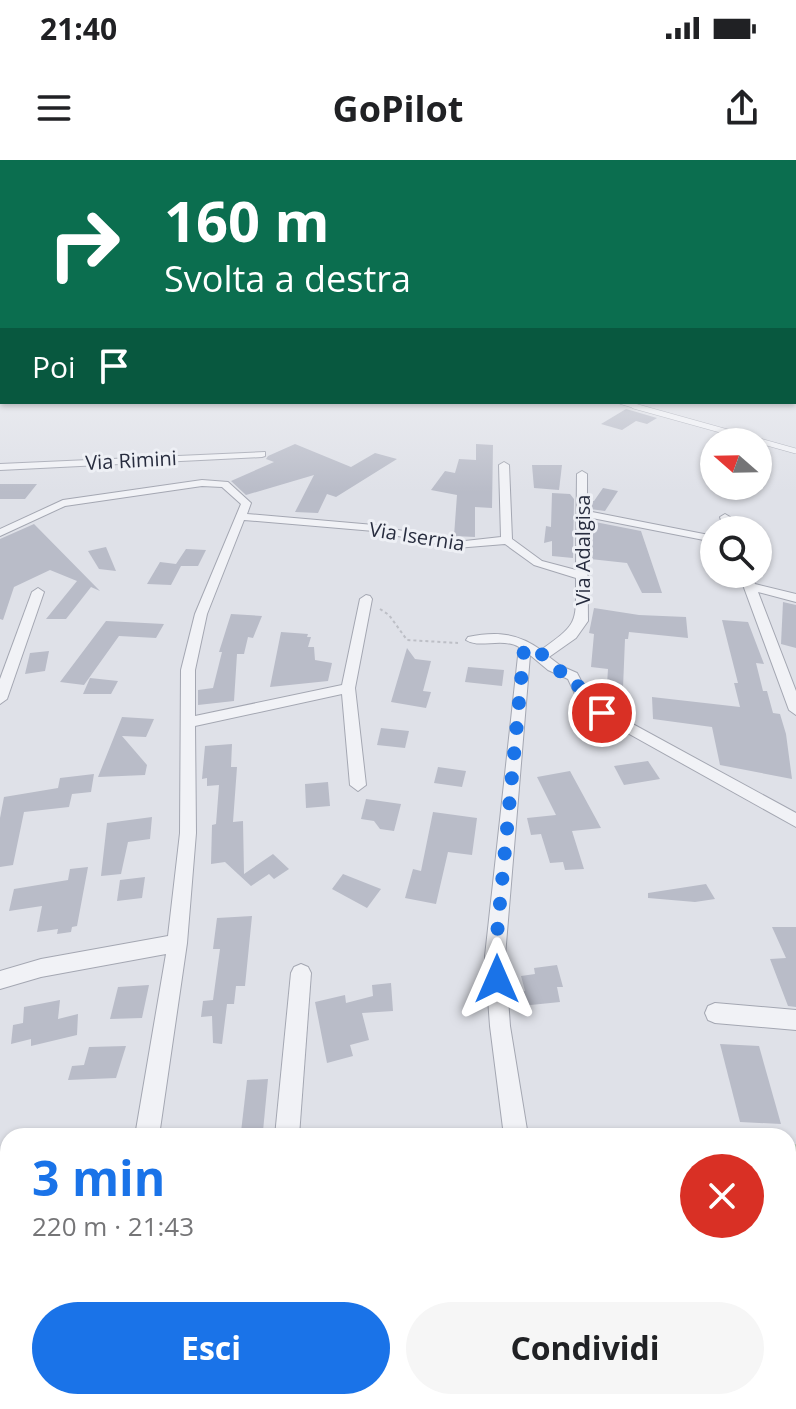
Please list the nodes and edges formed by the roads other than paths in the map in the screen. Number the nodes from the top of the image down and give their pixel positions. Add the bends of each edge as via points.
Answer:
1 (628, 404) edge
2 (796, 451) edge
3 (262, 454) dead end
4 (504, 465) dead end
5 (0, 467) edge
6 (582, 474) dead end
7 (584, 513) junction
8 (241, 517) junction
9 (0, 533) edge
10 (700, 536) edge
11 (507, 540) junction
12 (583, 576) junction
13 (751, 588) edge
14 (769, 588) edge
15 (36, 597) dead end
16 (796, 598) edge
17 (366, 599) road end
18 (473, 640) road end
19 (536, 650) junction
20 (3, 682) edge
21 (348, 688) junction
22 (0, 699) edge
23 (796, 710) edge
24 (189, 722) junction
25 (358, 785) dead end
26 (796, 821) edge
27 (177, 943) junction
28 (301, 973) dead end
29 (0, 980) edge
30 (715, 1013) dead end
31 (796, 1020) edge
32 (148, 1128) edge
33 (288, 1128) edge
34 (515, 1128) edge

1 - 2 lane
3 - 5 street, Via Rimini
4 - 11 street
6 - 7 street, Via Adalgisa
7 - 10 street
7 - 12 street, Via Adalgisa
8 - 9 street via 246,503 236,492 225,484 202,483 63,503
8 - 11 street, Via Isernia via 374,528 456,545
8 - 24 street via 201,614 188,670
11 - 12 street via 538,563
12 - 19 street, Via Adalgisa via 582,621 571,635
13 - 23 street
14 - 16 street
15 - 20 street
17 - 21 street
18 - 19 street via 506,637
19 - 26 street via 577,680 579,690 602,713
19 - 34 street via 524,649 495,956
20 - 22 street
21 - 24 street
21 - 25 street
24 - 27 street via 188,833
27 - 29 street
27 - 32 street
28 - 33 street
30 - 31 street

